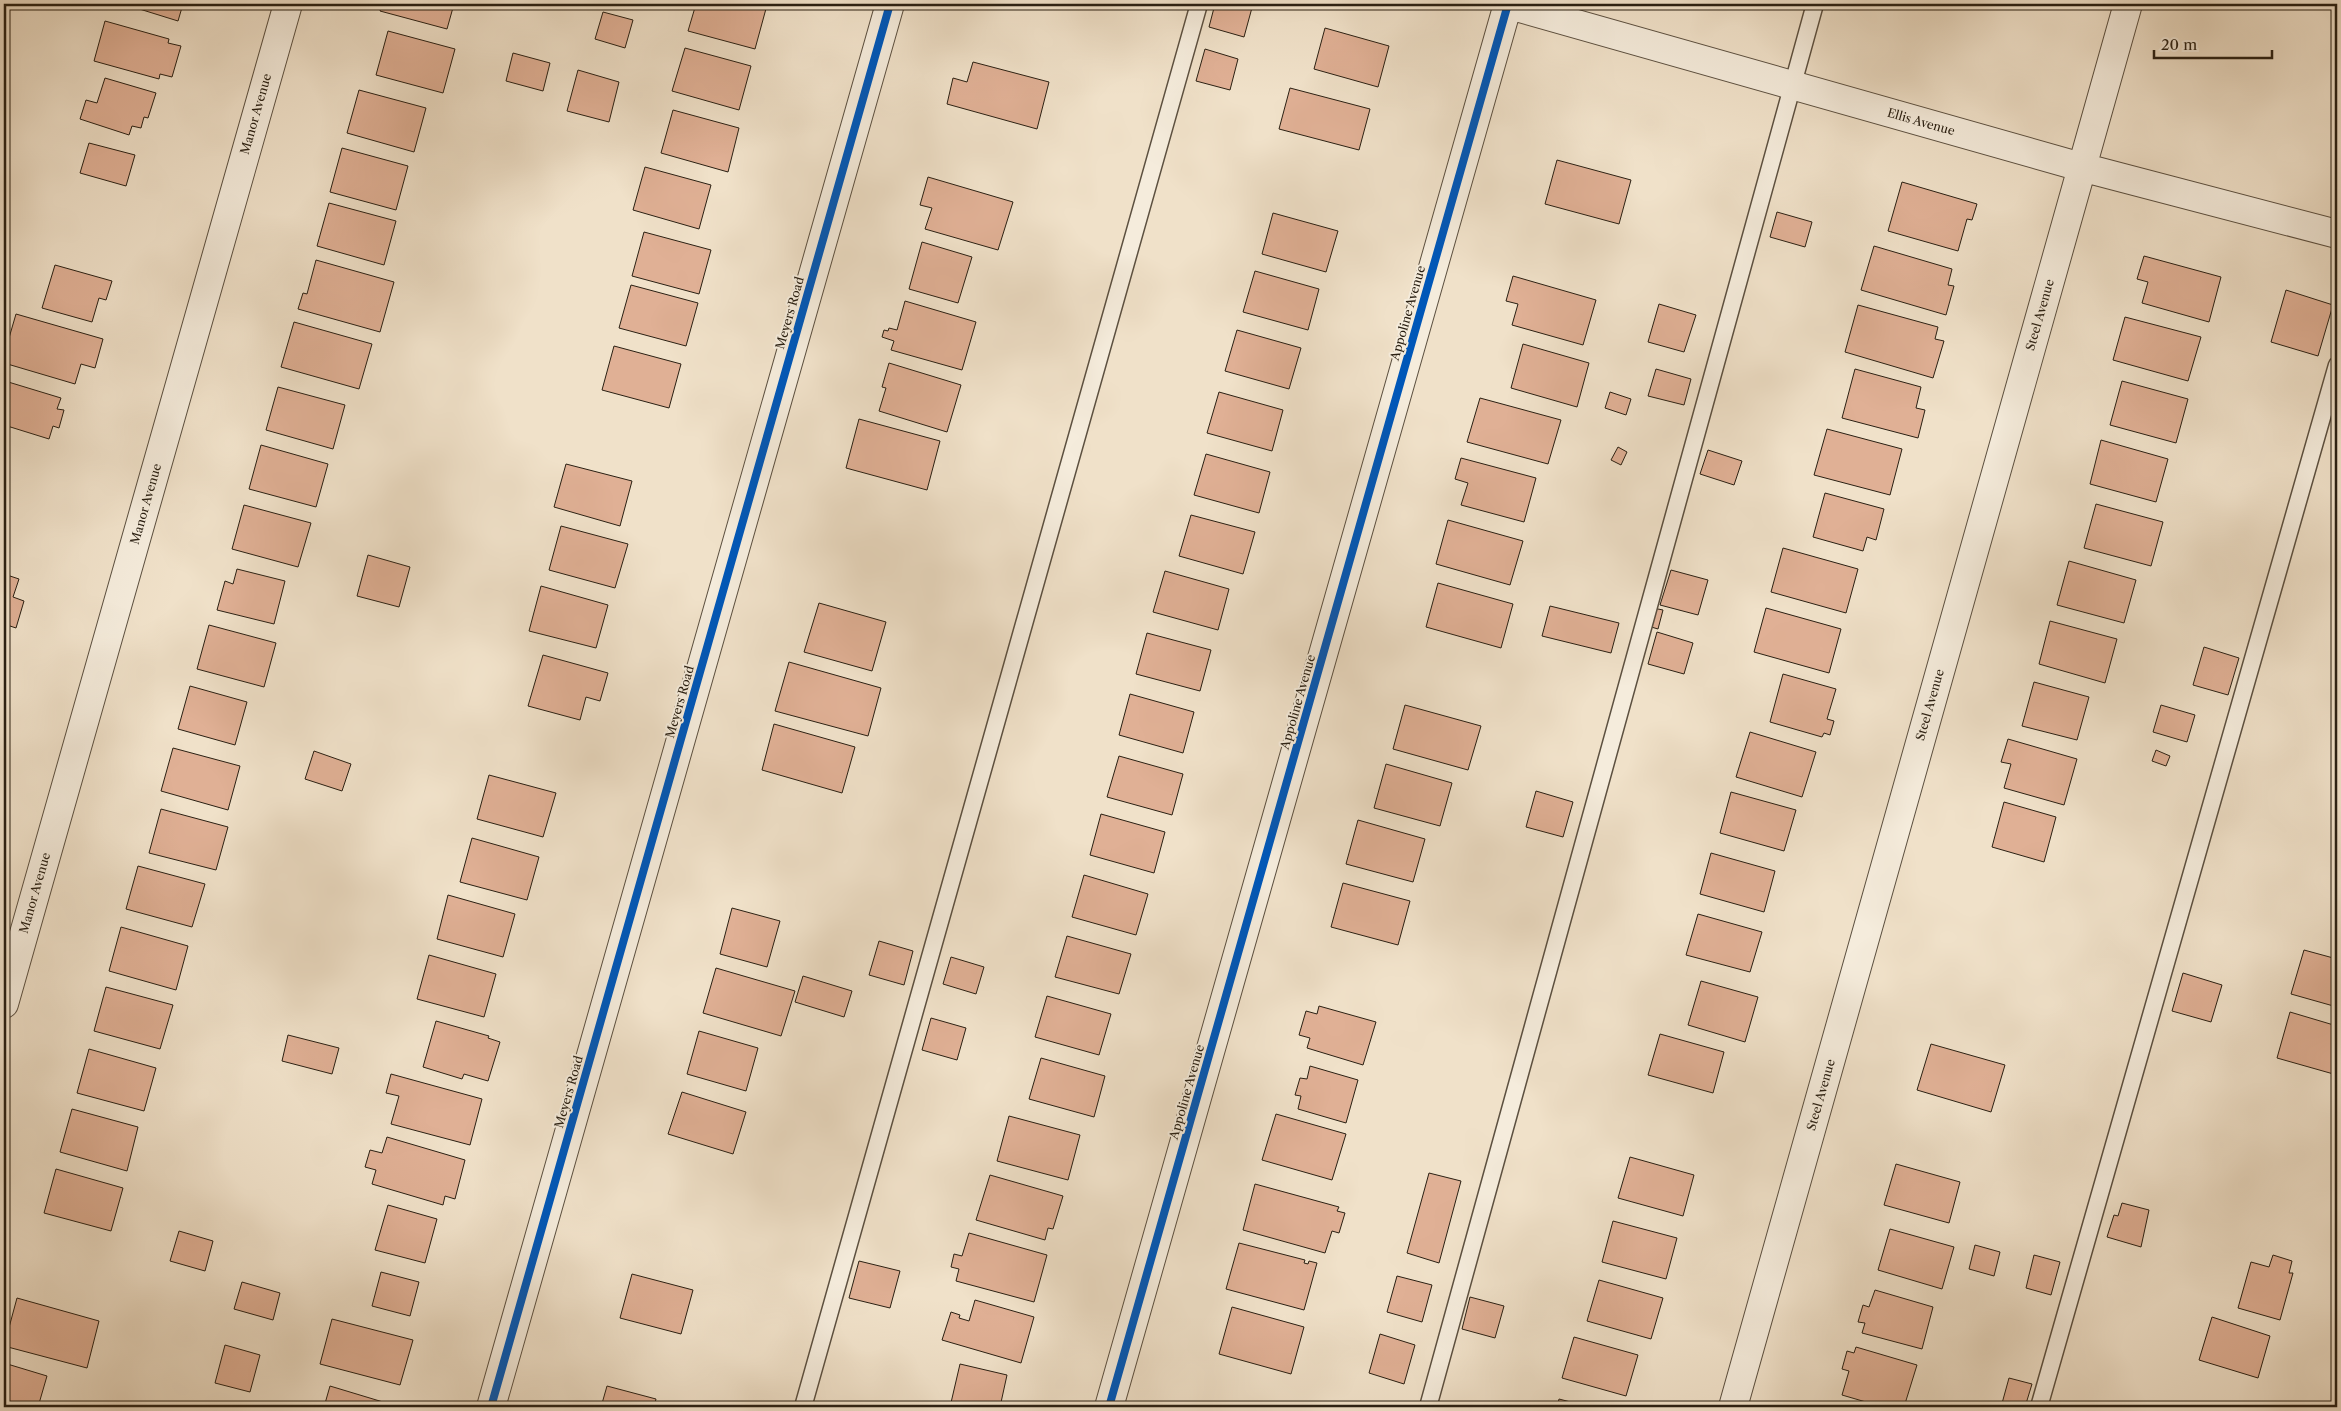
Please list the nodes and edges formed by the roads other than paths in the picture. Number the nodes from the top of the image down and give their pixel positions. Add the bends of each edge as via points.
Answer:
1 (288, 4) edge
2 (890, 4) edge
3 (1199, 4) edge
4 (1507, 4) edge
5 (1815, 4) edge
6 (2128, 4) edge
7 (1792, 85) junction
8 (2081, 167) junction
9 (2337, 234) edge
10 (2337, 365) edge
11 (4, 1004) edge
12 (492, 1407) edge
13 (803, 1407) edge
14 (1109, 1407) edge
15 (1428, 1407) edge
16 (1733, 1407) edge
17 (2040, 1407) edge

1 - 11 street, Manor Avenue
2 - 12 street, Meyers Road
3 - 13 lane
4 - 7 street, Ellis Avenue
4 - 14 street, Appoline Avenue
5 - 7 lane
6 - 8 street, Steel Avenue
7 - 8 street, Ellis Avenue
7 - 15 lane
8 - 9 street, Ellis Avenue
8 - 16 street, Steel Avenue
10 - 17 lane

